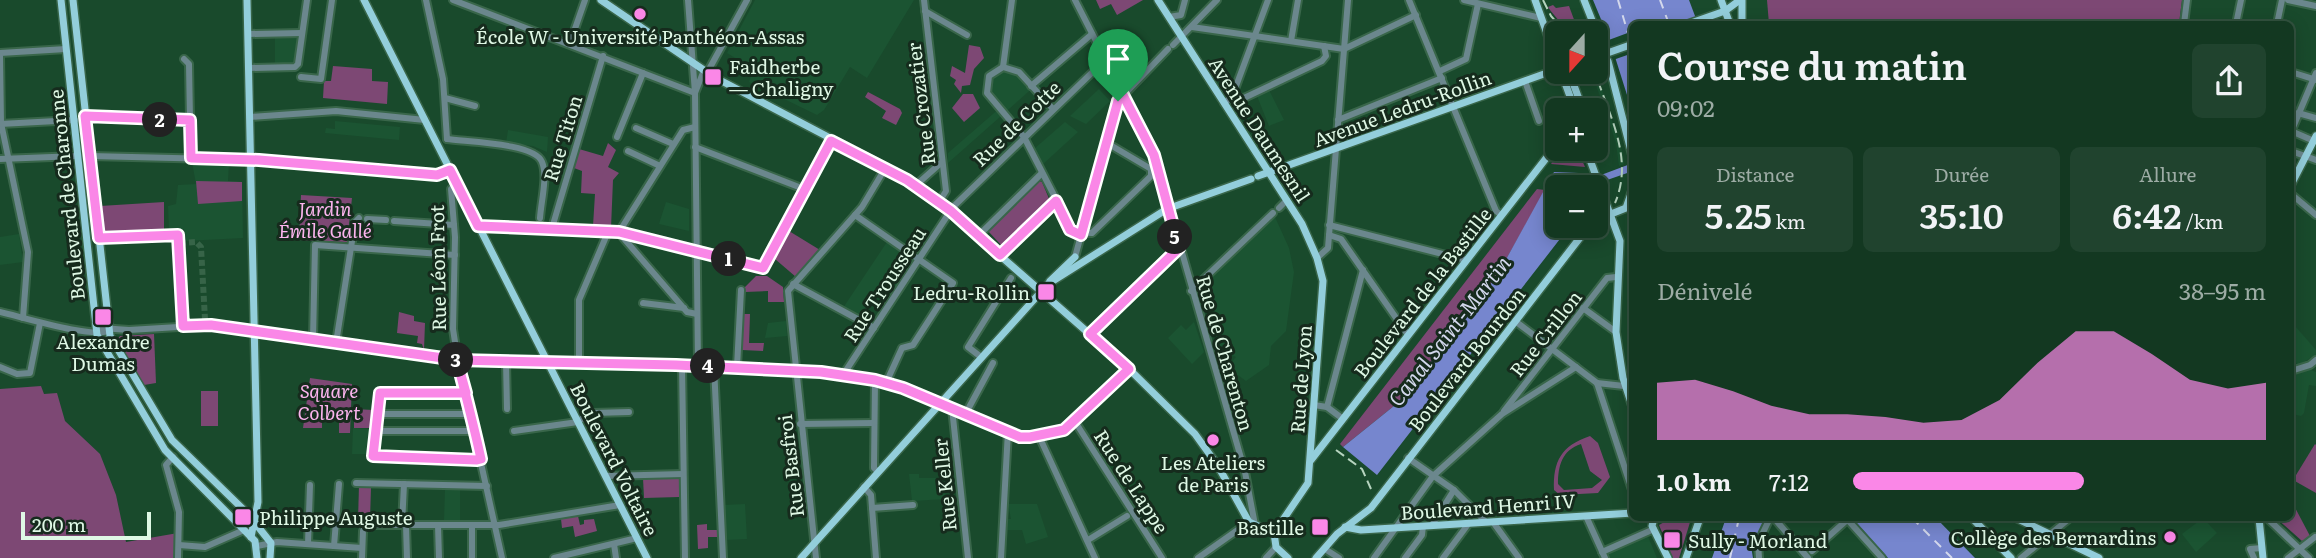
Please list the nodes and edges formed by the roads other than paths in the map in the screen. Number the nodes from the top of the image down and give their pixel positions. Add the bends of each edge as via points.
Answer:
1 (61, 0) edge
2 (73, 0) edge
3 (247, 0) edge
4 (307, 0) edge
5 (332, 0) edge
6 (364, 0) edge
7 (426, 0) edge
8 (453, 0) edge
9 (585, 0) edge
10 (601, 0) edge
11 (688, 0) edge
12 (747, 0) edge
13 (924, 0) edge
14 (1012, 0) edge
15 (1075, 0) edge
16 (1158, 0) edge
17 (1185, 0) edge
18 (1217, 0) edge
19 (1268, 0) edge
20 (1298, 0) edge
21 (1348, 0) edge
22 (1409, 0) edge
23 (1464, 0) edge
24 (1535, 0) edge
25 (1584, 0) edge
26 (1721, 0) edge
27 (1741, 0) edge
28 (2187, 0) edge
29 (2241, 0) edge
30 (2282, 0) edge
31 (2288, 0) edge
32 (1478, 4) junction
33 (2316, 6) edge
34 (925, 11) junction
35 (1725, 11) junction
36 (1416, 15) junction
37 (1169, 17) junction
38 (1541, 18) junction
39 (1707, 18) junction
40 (1592, 21) edge
41 (1698, 21) edge
42 (1718, 21) edge
43 (1727, 21) edge
44 (1742, 21) edge
45 (2184, 21) edge
46 (2237, 21) edge
47 (2278, 21) edge
48 (1545, 26) edge
49 (1192, 27) junction
50 (1545, 29) edge
51 (302, 33) junction
52 (248, 34) junction
53 (1092, 34) junction
54 (967, 35) dead end
55 (1254, 36) junction
56 (1182, 37) junction
57 (1291, 41) junction
58 (570, 43) junction
59 (1629, 45) edge
60 (1324, 46) junction
61 (78, 48) junction
62 (66, 49) junction
63 (1344, 49) junction
64 (1608, 53) edge
65 (0, 54) edge
66 (603, 56) junction
67 (184, 59) dead end
68 (1105, 60) junction
69 (1608, 61) dead end
70 (695, 64) junction
71 (1003, 67) junction
72 (249, 68) junction
73 (706, 72) junction
74 (643, 73) junction
75 (1545, 73) edge
76 (2294, 73) edge
77 (1441, 74) junction
78 (301, 77) dead end
79 (2315, 78) edge
80 (1525, 81) junction
81 (1031, 86) junction
82 (695, 93) junction
83 (1123, 95) junction
84 (1232, 97) junction
85 (444, 98) junction
86 (1224, 103) junction
87 (475, 106) dead end
88 (1454, 106) junction
89 (1053, 109) junction
90 (2298, 113) junction
91 (85, 116) junction
92 (250, 117) junction
93 (2316, 118) edge
94 (75, 120) junction
95 (190, 120) junction
96 (425, 120) junction
97 (1338, 120) junction
98 (1539, 121) dead end
99 (2294, 123) edge
100 (0, 124) edge
101 (695, 127) junction
102 (636, 128) dead end
103 (2294, 132) edge
104 (617, 137) dead end
105 (1024, 137) junction
106 (447, 139) junction
107 (2315, 139) edge
108 (831, 141) junction
109 (1107, 143) junction
110 (1629, 143) edge
111 (673, 145) junction
112 (439, 146) junction
113 (695, 147) junction
114 (1334, 149) junction
115 (628, 151) dead end
116 (2294, 152) edge
117 (78, 156) junction
118 (90, 156) junction
119 (2306, 156) junction
120 (191, 158) junction
121 (4, 159) edge
122 (1545, 159) edge
123 (2316, 159) edge
124 (251, 160) junction
125 (1590, 161) edge
126 (942, 162) junction
127 (660, 166) junction
128 (886, 167) junction
129 (450, 170) junction
130 (1154, 170) junction
131 (1269, 172) junction
132 (1042, 173) junction
133 (2294, 180) edge
134 (457, 184) junction
135 (915, 186) junction
136 (804, 189) junction
137 (2294, 197) edge
138 (1287, 200) junction
139 (1056, 201) junction
140 (939, 202) junction
141 (1629, 203) edge
142 (1167, 209) junction
143 (1624, 209) junction
144 (1629, 210) edge
145 (951, 211) junction
146 (1609, 214) junction
147 (855, 215) junction
148 (1501, 215) junction
149 (2316, 215) edge
150 (540, 224) junction
151 (454, 225) junction
152 (1329, 225) junction
153 (478, 226) junction
154 (552, 228) junction
155 (608, 232) junction
156 (619, 232) junction
157 (1081, 235) junction
158 (1329, 235) junction
159 (978, 236) junction
160 (99, 238) junction
161 (1580, 238) edge
162 (351, 247) junction
163 (1179, 248) junction
164 (696, 252) junction
165 (455, 255) junction
166 (1000, 255) junction
167 (1075, 257) junction
168 (1091, 257) junction
169 (1317, 258) junction
170 (919, 260) junction
171 (1466, 260) junction
172 (1067, 263) junction
173 (1074, 269) junction
174 (1363, 270) junction
175 (1014, 274) junction
176 (1616, 277) junction
177 (1323, 281) joint
178 (793, 284) junction
179 (1048, 284) junction
180 (741, 290) dead end
181 (1041, 291) junction
182 (1191, 291) junction
183 (643, 303) dead end
184 (684, 308) junction
185 (1583, 308) junction
186 (0, 312) edge
187 (697, 314) junction
188 (23, 318) junction
189 (1516, 321) junction
190 (40, 323) junction
191 (183, 326) junction
192 (874, 328) junction
193 (109, 330) junction
194 (96, 331) junction
195 (255, 331) junction
196 (1616, 332) junction
197 (1090, 334) junction
198 (1408, 335) junction
199 (313, 340) junction
200 (336, 343) junction
201 (1552, 349) junction
202 (457, 360) junction
203 (979, 360) junction
204 (506, 361) junction
205 (548, 362) junction
206 (579, 363) junction
207 (993, 363) dead end
208 (2314, 364) edge
209 (681, 365) junction
210 (698, 366) junction
211 (714, 366) junction
212 (0, 367) edge
213 (737, 367) junction
214 (1576, 367) junction
215 (1129, 369) junction
216 (794, 370) junction
217 (2294, 370) edge
218 (988, 373) junction
219 (843, 375) junction
220 (875, 380) junction
221 (886, 383) junction
222 (1597, 383) junction
223 (1629, 386) edge
224 (466, 393) junction
225 (940, 403) junction
226 (1314, 405) junction
227 (1327, 407) junction
228 (952, 408) junction
229 (507, 409) dead end
230 (629, 412) dead end
231 (966, 413) junction
232 (378, 414) junction
233 (470, 414) junction
234 (1502, 414) junction
235 (1343, 419) junction
236 (1074, 421) junction
237 (578, 422) junction
238 (874, 423) junction
239 (800, 424) junction
240 (376, 431) junction
241 (475, 431) junction
242 (514, 431) dead end
243 (1007, 431) junction
244 (1039, 436) junction
245 (172, 440) junction
246 (162, 446) junction
247 (173, 457) junction
248 (1408, 458) junction
249 (481, 459) junction
250 (1310, 460) junction
251 (878, 472) junction
252 (683, 474) junction
253 (606, 476) junction
254 (1433, 476) junction
255 (1629, 481) edge
256 (356, 482) dead end
257 (339, 484) dead end
258 (404, 484) junction
259 (310, 485) dead end
260 (487, 486) junction
261 (864, 487) junction
262 (1454, 490) junction
263 (258, 502) junction
264 (620, 505) junction
265 (913, 505) dead end
266 (872, 508) junction
267 (1629, 513) edge
268 (1129, 516) junction
269 (1586, 516) junction
270 (1654, 521) edge
271 (1699, 521) edge
272 (1770, 521) edge
273 (1775, 521) edge
274 (1845, 521) edge
275 (1849, 521) edge
276 (1976, 521) edge
277 (2022, 521) edge
278 (2065, 521) edge
279 (2259, 521) edge
280 (2270, 521) edge
281 (1489, 522) junction
282 (254, 523) junction
283 (1469, 523) junction
284 (1252, 524) junction
285 (404, 525) junction
286 (438, 525) junction
287 (471, 525) junction
288 (495, 525) junction
289 (1432, 525) junction
290 (1423, 526) junction
291 (1345, 527) junction
292 (1396, 527) junction
293 (1654, 529) junction
294 (244, 530) junction
295 (262, 532) junction
296 (1274, 533) junction
297 (2050, 535) junction
298 (251, 537) junction
299 (2315, 537) edge
300 (637, 538) junction
301 (1088, 540) junction
302 (271, 542) junction
303 (814, 542) junction
304 (308, 544) junction
305 (614, 544) junction
306 (179, 545) junction
307 (257, 546) junction
308 (334, 546) junction
309 (1276, 547) junction
310 (362, 548) junction
311 (2262, 548) junction
312 (2299, 548) junction
313 (1325, 549) junction
314 (1604, 555) edge
315 (1809, 555) edge
316 (178, 558) edge
317 (257, 558) edge
318 (270, 558) edge
319 (362, 558) edge
320 (407, 558) edge
321 (439, 558) edge
322 (472, 558) edge
323 (502, 558) edge
324 (554, 558) edge
325 (616, 558) edge
326 (647, 558) edge
327 (685, 558) edge
328 (723, 558) edge
329 (801, 558) edge
330 (816, 558) edge
331 (876, 558) edge
332 (968, 558) edge
333 (1002, 558) edge
334 (1095, 558) edge
335 (1162, 558) edge
336 (1198, 558) edge
337 (1266, 558) edge
338 (1288, 558) edge
339 (1316, 558) edge
340 (1339, 558) edge
341 (1374, 558) edge
342 (1405, 558) edge
343 (1443, 558) edge
344 (1519, 558) edge
345 (1668, 558) edge
346 (1686, 558) edge
347 (1759, 558) edge
348 (1882, 558) edge
349 (2011, 558) edge
350 (2021, 558) edge
351 (2099, 558) edge
352 (2254, 558) edge
353 (2263, 558) edge
354 (2288, 558) edge
355 (2309, 558) edge

1 - 62 main road, Boulevard de Charonne
2 - 61 main road, Boulevard de Charonne
3 - 52 main road
4 - 51 street
5 - 78 street via 321,79
6 - 96 main road, Boulevard Voltaire
7 - 85 street
8 - 58 street
9 - 58 street
10 - 70 main road
11 - 70 street
12 - 73 street
13 - 34 street, Rue Crozatier
14 - 71 street
15 - 53 street, Rue de Charenton
16 - 37 main road, Avenue Daumesnil
17 - 37 street via 1181,15
18 - 49 street
19 - 55 street
20 - 57 street
21 - 63 street
22 - 36 street
23 - 32 street
24 - 38 main road
25 - 40 main road
26 - 35 main road
27 - 35 main road
27 - 44 main road
28 - 45 street
29 - 46 street
30 - 47 street
31 - 33 street
32 - 38 street
32 - 77 street via 1466,59
34 - 54 street
34 - 126 street, Rue Crozatier
35 - 39 main road
35 - 43 main road
36 - 63 street
36 - 77 street
37 - 56 main road, Avenue Daumesnil
38 - 48 main road
38 - 50 main road
39 - 41 main road
39 - 42 main road
49 - 55 street
49 - 56 street
51 - 52 street
51 - 72 street via 295,67
52 - 72 main road
53 - 68 street, Rue de Charenton
53 - 81 street
55 - 57 street
55 - 84 street
56 - 83 street
56 - 86 main road, Avenue Daumesnil
57 - 60 street
58 - 66 street
59 - 64 main road, bridge
60 - 63 street
60 - 84 street via 1325,58 1244,98
61 - 62 main road
61 - 91 main road, Boulevard de Charonne
62 - 65 street
62 - 94 main road, Boulevard de Charonne
63 - 97 street
65 - 100 street
66 - 74 street
66 - 154 street, Rue Titon
67 - 95 street via 189,65
68 - 83 street, Rue de Charenton
68 - 89 street, Rue de Cotte
69 - 110 main road
70 - 73 main road
70 - 82 street
71 - 81 street via 1017,70
71 - 105 street via 989,76 987,93
72 - 92 main road
73 - 82 street
73 - 108 main road
74 - 82 street
74 - 104 street
75 - 80 main road, Avenue Ledru-Rollin
76 - 79 street
77 - 88 street
77 - 97 street
79 - 90 street
80 - 88 main road, Avenue Ledru-Rollin
80 - 98 street
81 - 89 street
82 - 101 street
83 - 109 street via 1116,104
83 - 130 street, Rue de Charenton via 1154,155
84 - 86 street
85 - 87 street
85 - 106 street
86 - 131 main road, Avenue Daumesnil
88 - 114 main road, Avenue Ledru-Rollin
88 - 148 street
89 - 105 street, Rue de Cotte
90 - 93 street
90 - 99 street
91 - 95 street
91 - 118 main road, Boulevard de Charonne
92 - 96 street via 336,111
92 - 124 main road
94 - 100 street
94 - 117 main road, Boulevard de Charonne
95 - 120 street
96 - 112 main road, Boulevard Voltaire
97 - 114 street
100 - 121 street
101 - 111 street via 682,130
101 - 113 street
102 - 111 street
103 - 107 street
105 - 132 street
105 - 145 street, Rue de Cotte
106 - 112 street
106 - 150 street via 537,154 544,167
107 - 119 main road
108 - 128 main road
108 - 136 street
109 - 130 street
109 - 157 street
111 - 127 street
112 - 129 main road, Boulevard Voltaire
113 - 136 street
113 - 164 street
114 - 131 main road, Avenue Ledru-Rollin
114 - 152 street
115 - 127 street
116 - 119 street
117 - 118 main road
117 - 121 street
117 - 194 main road, Boulevard de Charonne
118 - 120 street
118 - 160 main road, Boulevard de Charonne
119 - 123 street
119 - 133 main road
120 - 124 street
121 - 188 street via 28,252
122 - 148 main road, Boulevard de la Bastille
124 - 129 street via 437,175
124 - 195 main road
125 - 146 main road
126 - 135 street
126 - 140 street, Rue Crozatier via 946,191
127 - 156 street
128 - 135 main road
128 - 147 street
129 - 134 main road, Boulevard Voltaire
130 - 142 street, Rue de Charenton
130 - 157 street via 1092,233
131 - 138 main road, Avenue Daumesnil
131 - 142 main road, Avenue Ledru-Rollin
132 - 139 street
132 - 159 street
134 - 151 street, Rue Léon Frot via 451,189
134 - 153 main road, Boulevard Voltaire
135 - 140 main road
136 - 164 street via 763,268
137 - 149 street
138 - 169 main road, Avenue Daumesnil
138 - 182 street
139 - 157 street via 1070,230
139 - 166 street
140 - 145 main road
141 - 143 main road
142 - 163 street, Rue de Charenton
142 - 168 main road, Avenue Ledru-Rollin
143 - 144 street
143 - 146 main road
145 - 159 main road
145 - 170 street, Rue Trousseau
146 - 176 main road via 1620,241
147 - 170 street
147 - 178 street
148 - 171 main road, Boulevard de la Bastille
150 - 153 street
150 - 154 street
151 - 162 street via 363,218 355,222
151 - 165 street, Rue Léon Frot
152 - 158 street
152 - 171 street
153 - 205 main road, Boulevard Voltaire
154 - 155 street
155 - 156 street
155 - 206 street via 579,300
156 - 164 street
156 - 184 street
157 - 167 street
158 - 169 street via 1328,248
158 - 174 street via 1341,239
159 - 166 main road
160 - 191 street via 178,235
160 - 193 main road, Boulevard de Charonne
161 - 189 main road, Boulevard Bourdon
162 - 165 street
162 - 199 street via 313,247
162 - 200 street
163 - 182 street, Rue de Charenton
163 - 197 street
164 - 187 street
165 - 202 street, Rue Léon Frot
166 - 175 main road
167 - 168 main road
167 - 172 main road
167 - 173 main road
168 - 173 main road, Avenue Ledru-Rollin
169 - 177 main road, Avenue Daumesnil
170 - 192 street, Rue Trousseau
170 - 221 street via 953,283 913,345 902,348
171 - 198 main road, Boulevard de la Bastille
172 - 173 main road
172 - 179 main road
173 - 179 main road, Avenue Ledru-Rollin
174 - 198 street
174 - 227 street
175 - 181 main road
175 - 203 street via 968,347
176 - 185 street, Rue Crillon via 1607,278
176 - 196 main road
177 - 226 main road, Rue de Lyon
178 - 192 street
178 - 216 street, Rue Basfroi via 788,291
179 - 181 main road, Avenue Ledru-Rollin
180 - 213 street
181 - 197 main road
181 - 203 main road, Avenue Ledru-Rollin
182 - 284 street, Rue de Charenton via 1245,472
183 - 184 street
184 - 187 street
185 - 196 street
185 - 201 street, Rue Crillon
186 - 188 street
187 - 210 street
188 - 190 street
189 - 201 street
189 - 248 main road, Boulevard Bourdon
190 - 194 street
190 - 212 street via 30,373 17,374
191 - 193 street
191 - 195 street via 205,322
192 - 219 street, Rue Trousseau
193 - 194 street
193 - 245 main road, Boulevard de Charonne
194 - 246 main road, Boulevard de Charonne
195 - 199 street
195 - 263 main road
196 - 223 main road
197 - 215 main road
198 - 235 main road, Boulevard de la Bastille
199 - 200 street
200 - 202 street
201 - 214 street
201 - 234 street, Rue Crillon
202 - 204 street
202 - 224 street, Rue Léon Frot
203 - 218 street
203 - 225 main road, Avenue Ledru-Rollin
204 - 205 street
204 - 229 street
205 - 206 street
205 - 237 main road, Boulevard Voltaire
206 - 209 street
207 - 218 street
208 - 217 street
209 - 210 street
209 - 252 street
210 - 211 street
211 - 213 street
211 - 328 street
213 - 216 street
214 - 222 street
214 - 234 street
215 - 236 street
215 - 284 main road via 1203,442
216 - 219 street
216 - 239 street, Rue Basfroi
218 - 231 street
219 - 220 street
220 - 221 street
220 - 238 street
221 - 225 street
222 - 223 street
222 - 255 street
224 - 232 street via 380,393
224 - 233 street, Rue Léon Frot
225 - 228 street
225 - 251 main road, Avenue Ledru-Rollin
226 - 227 street
226 - 250 main road, Rue de Lyon
227 - 235 street
228 - 231 street
228 - 332 street, Rue Keller
230 - 237 street via 593,413
231 - 243 street
232 - 233 street
232 - 240 street
233 - 241 street, Rue Léon Frot
234 - 254 street
235 - 250 main road, Boulevard de la Bastille
236 - 244 street via 1064,430
236 - 268 street, Rue de Lappe
237 - 242 street
237 - 253 main road, Boulevard Voltaire
238 - 239 street
238 - 251 street via 874,468
239 - 303 street, Rue Basfroi
240 - 241 street
240 - 249 street via 373,456
241 - 249 street, Rue Léon Frot
243 - 244 street via 1020,437
243 - 333 street
244 - 301 street
245 - 246 main road
245 - 282 main road, Boulevard de Charonne
246 - 247 main road, Boulevard de Charonne
247 - 294 main road, Boulevard de Charonne
247 - 306 street via 166,466 179,512
248 - 254 street
248 - 291 main road, Boulevard Bourdon via 1367,511
249 - 260 street, Rue Léon Frot
250 - 296 main road, Rue de Lyon via 1306,488
251 - 261 main road, Avenue Ledru-Rollin
252 - 253 street
252 - 327 street
253 - 264 main road, Boulevard Voltaire
254 - 262 street
254 - 292 street
256 - 258 street
257 - 308 street
258 - 260 street
258 - 285 street
259 - 304 street
260 - 288 street, Rue Léon Frot
261 - 266 street via 871,495
261 - 303 main road, Avenue Ledru-Rollin
262 - 281 street
262 - 289 street
263 - 282 main road
263 - 295 main road
264 - 288 street
264 - 300 main road, Boulevard Voltaire
265 - 266 street
266 - 331 street
267 - 269 main road, Boulevard Henri IV
268 - 301 street
268 - 335 street, Rue de Lappe
269 - 281 main road, Boulevard Henri IV
269 - 314 street
270 - 293 main road
271 - 346 main road
272 - 347 street via 1758,543
273 - 315 street
274 - 315 street
275 - 348 street
276 - 349 main road
277 - 297 main road
278 - 297 street
279 - 311 main road
280 - 312 street
281 - 283 main road, Boulevard Henri IV
281 - 344 street
282 - 295 main road, Boulevard de Charonne
282 - 298 main road
283 - 289 main road, Boulevard Henri IV
283 - 343 street
284 - 296 main road
284 - 336 street
285 - 286 street
285 - 310 street via 367,525
285 - 320 street
286 - 287 street
286 - 321 street
287 - 288 street
287 - 322 street
288 - 323 street, Rue Léon Frot
289 - 290 main road, Boulevard Henri IV
290 - 292 main road, Boulevard Henri IV
290 - 342 street
291 - 292 main road, Boulevard Henri IV
291 - 313 main road, Boulevard Bourdon
292 - 341 street
293 - 314 street
293 - 345 main road
294 - 298 main road, Boulevard de Charonne
294 - 306 street via 205,547
295 - 302 main road, Boulevard de Charonne
296 - 309 main road
297 - 350 street
297 - 351 main road
298 - 307 main road, Boulevard de Charonne
299 - 312 street
300 - 305 street
300 - 326 main road, Boulevard Voltaire
301 - 334 street
302 - 304 street
302 - 307 street
302 - 318 main road
303 - 329 main road, Avenue Ledru-Rollin
303 - 330 street, Rue Basfroi
304 - 308 street
305 - 324 street
305 - 325 street
306 - 316 street
307 - 317 main road
308 - 310 street
309 - 337 street
309 - 338 main road
310 - 319 street
311 - 352 street via 2250,549
311 - 353 main road
312 - 354 street
312 - 355 street
313 - 339 main road, Boulevard Bourdon
313 - 340 street

